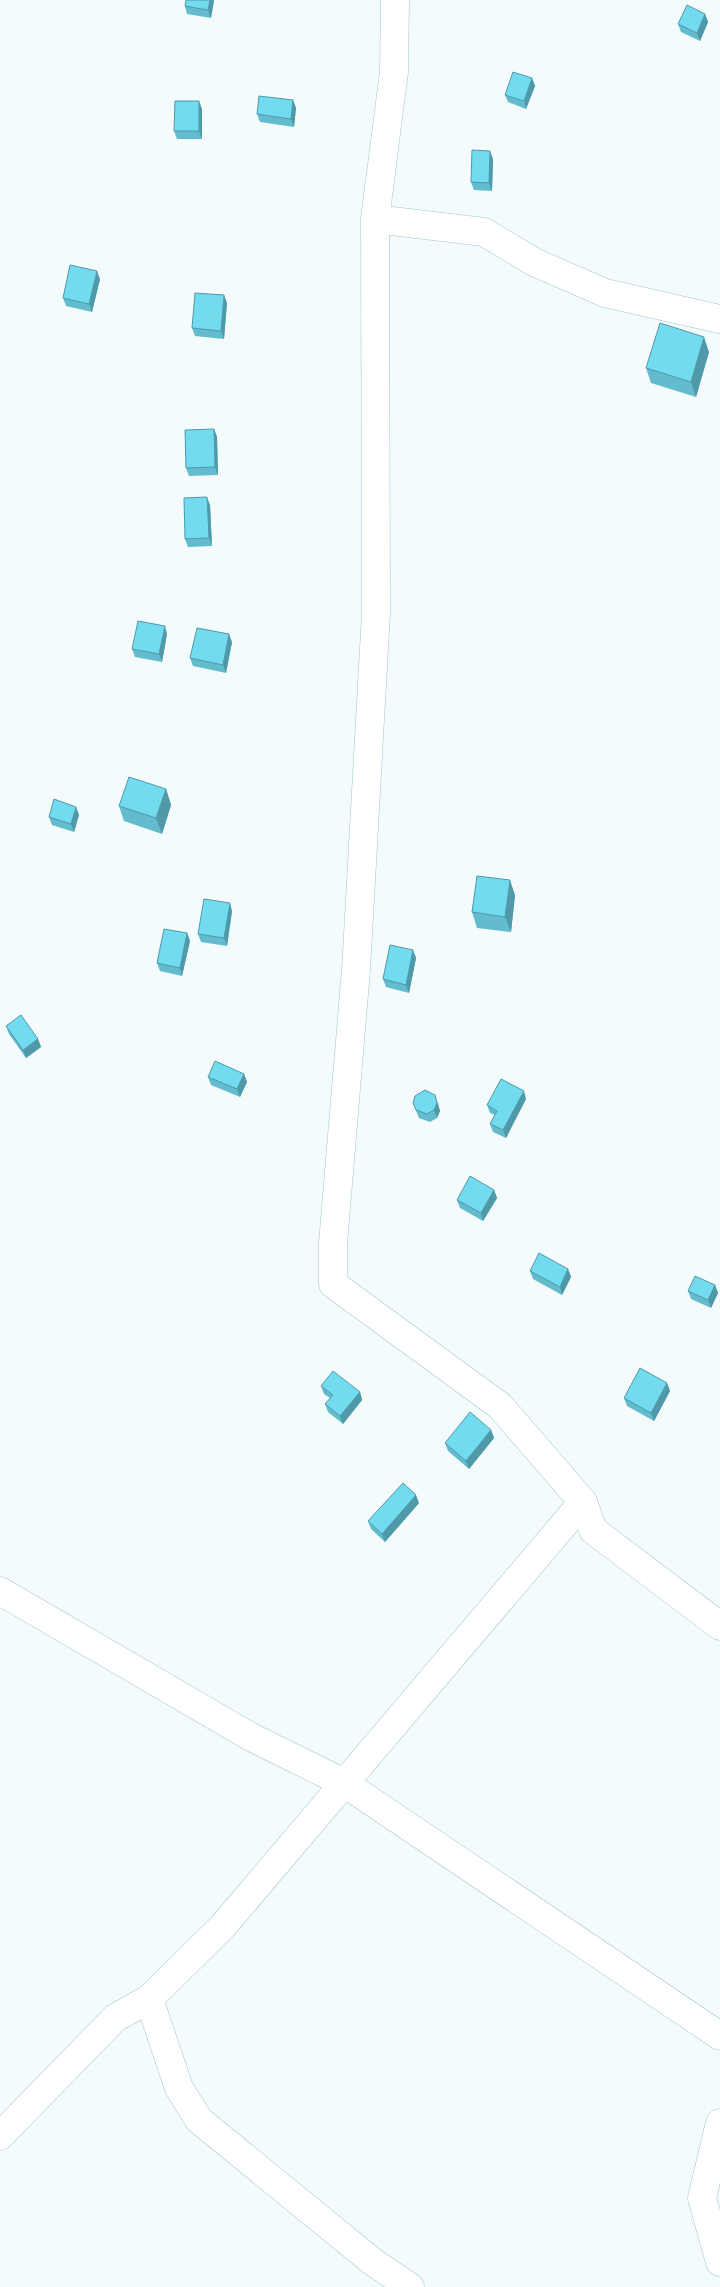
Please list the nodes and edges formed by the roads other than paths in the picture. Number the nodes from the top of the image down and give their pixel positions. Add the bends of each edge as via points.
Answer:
1 (394, 0) edge
2 (375, 219) junction
3 (720, 319) edge
4 (583, 1502) junction
5 (0, 1591) edge
6 (720, 1626) edge
7 (344, 1783) junction
8 (149, 1999) junction
9 (720, 2036) edge
10 (720, 2123) edge
11 (0, 2136) edge
12 (720, 2262) edge
13 (410, 2287) edge

1 - 2 street via 394,72
2 - 3 street via 484,232 534,262 605,293
2 - 4 street via 376,613 356,970 333,1243 333,1284 500,1406
4 - 6 street via 593,1530
4 - 7 street
5 - 7 street via 251,1737
7 - 8 street via 223,1926
7 - 9 street
8 - 11 street via 115,2018
8 - 13 street via 179,2088 199,2120 373,2262
10 - 12 street via 702,2198

